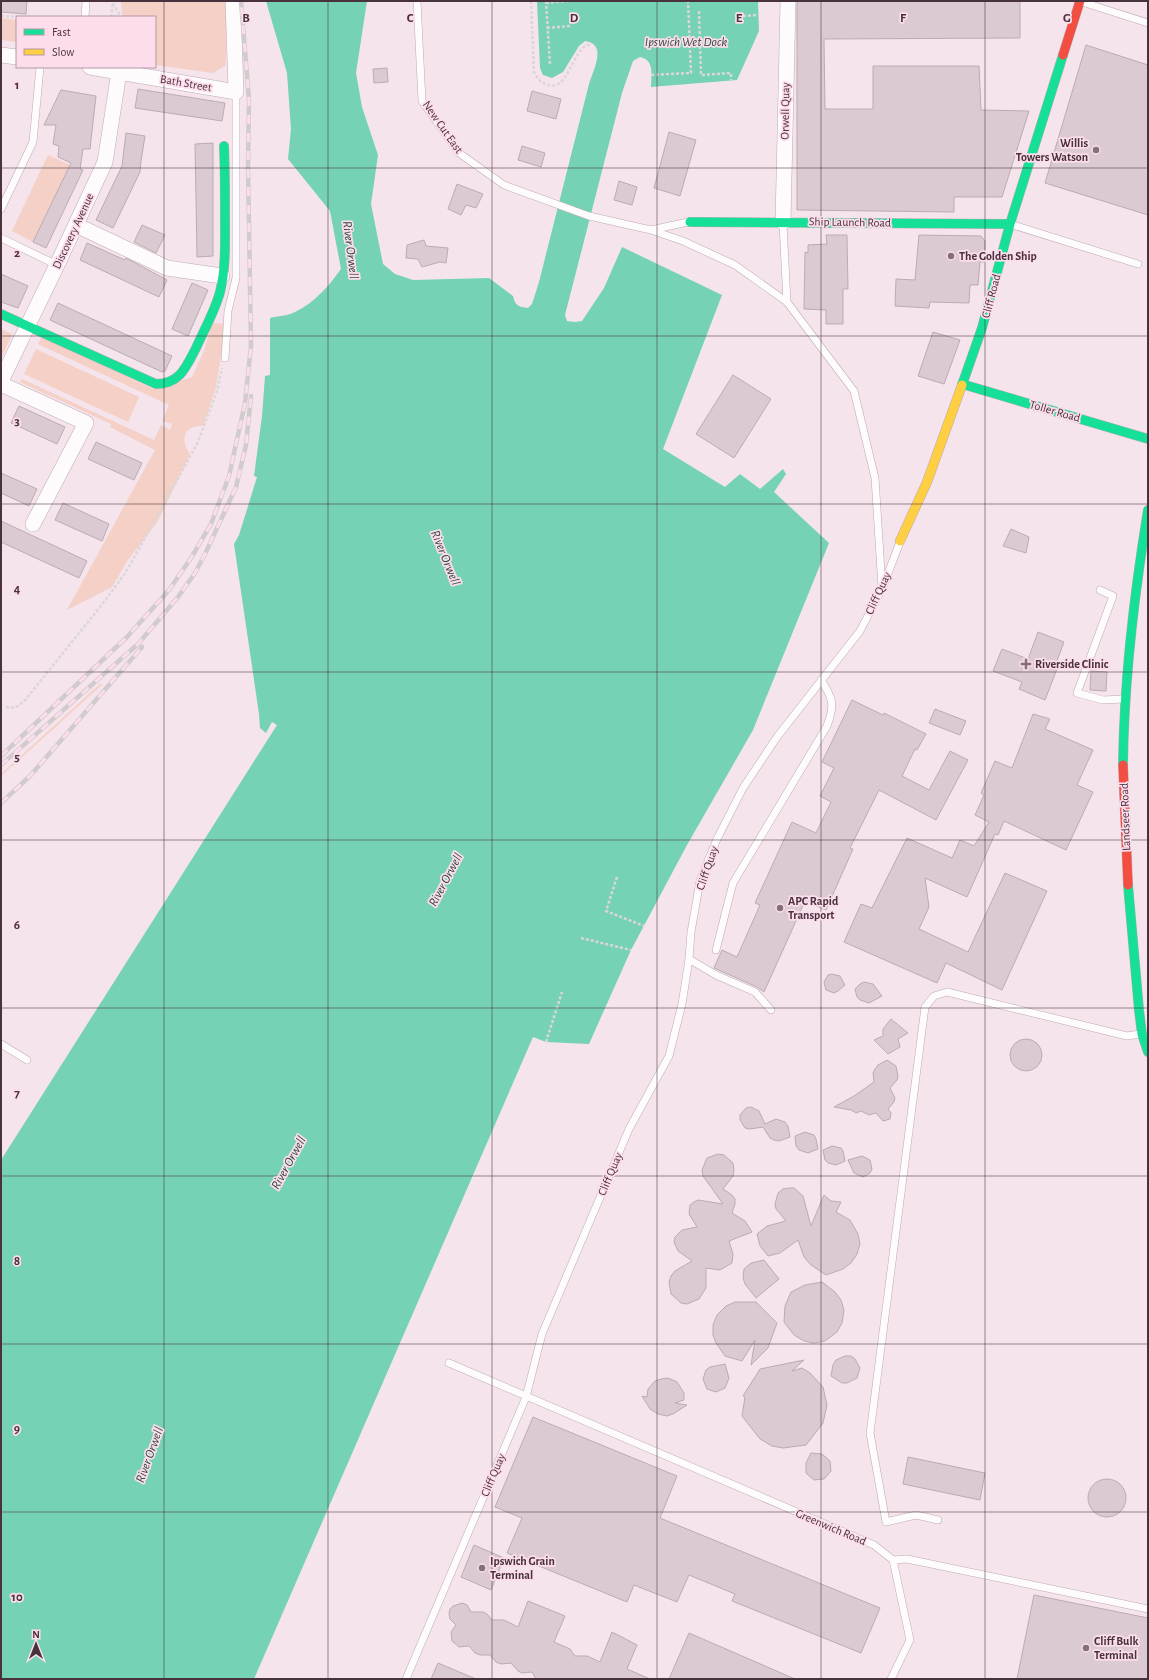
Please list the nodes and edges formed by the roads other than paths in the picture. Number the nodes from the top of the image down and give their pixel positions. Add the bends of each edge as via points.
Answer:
1 (86, 1) edge
2 (233, 1) edge
3 (417, 1) edge
4 (788, 1) edge
5 (1080, 1) edge
6 (84, 16) edge
7 (1148, 23) edge
8 (1, 56) edge
9 (16, 57) edge
10 (40, 68) edge
11 (96, 68) edge
12 (119, 72) junction
13 (236, 92) junction
14 (224, 146) dead end
15 (1, 209) edge
16 (690, 222) joint
17 (783, 222) junction
18 (1010, 224) junction
19 (76, 225) junction
20 (651, 230) junction
21 (1, 238) edge
22 (1138, 264) dead end
23 (57, 265) junction
24 (222, 276) junction
25 (787, 302) junction
26 (1, 314) edge
27 (28, 325) junction
28 (225, 358) road end
29 (1, 383) edge
30 (962, 384) junction
31 (1148, 439) edge
32 (1148, 510) edge
33 (33, 524) dead end
34 (900, 541) joint
35 (1136, 581) junction
36 (1148, 586) edge
37 (882, 590) junction
38 (1100, 590) dead end
39 (821, 680) junction
40 (1125, 699) junction
41 (716, 950) dead end
42 (689, 959) junction
43 (771, 1010) dead end
44 (1142, 1034) junction
45 (1, 1044) edge
46 (1148, 1052) edge
47 (27, 1060) dead end
48 (449, 1363) dead end
49 (526, 1397) junction
50 (938, 1520) dead end
51 (894, 1560) junction
52 (1148, 1609) edge
53 (406, 1679) edge
54 (891, 1679) edge

1 - 6 lane
2 - 13 street
3 - 20 lane, New Cut East via 422,102 459,153 504,185 589,216
4 - 17 street, Orwell Quay
5 - 7 lane
5 - 18 street, Cliff Road
8 - 9 street
10 - 15 lane via 33,142
11 - 12 street, Bath Street
12 - 13 street, Bath Street
12 - 19 street, Discovery Avenue via 105,162
13 - 28 lane via 236,278 228,311
14 - 24 street via 225,257
16 - 17 street, Ship Launch Road
16 - 20 lane
17 - 18 street, Ship Launch Road
17 - 25 lane
18 - 22 lane
18 - 30 street, Cliff Road via 982,328
19 - 23 street, Discovery Avenue
19 - 24 street via 167,268
20 - 25 lane, New Cut East via 684,241 736,265
21 - 23 lane
23 - 27 street, Discovery Avenue
24 - 27 street via 217,300 198,343 182,375 171,383 156,384
25 - 37 lane, New Cut East via 854,391 875,478
26 - 27 street
27 - 29 street, Discovery Avenue
29 - 33 street via 86,423
30 - 31 street, Toller Road
30 - 34 street, Cliff Road via 927,482
32 - 35 street, Landseer Road
34 - 37 lane, Cliff Quay
35 - 36 street
35 - 40 street, Landseer Road
37 - 39 lane, Cliff Quay via 860,630
38 - 40 lane via 1114,596 1077,693 1103,700
39 - 41 lane via 830,693 833,711 827,726 733,883
39 - 42 lane, Cliff Quay via 776,737 743,788 717,839 700,881
40 - 44 street, Landseer Road via 1124,831
42 - 43 lane via 716,975 755,992
42 - 49 lane, Cliff Quay via 682,1004 669,1056 629,1129 545,1326
44 - 46 street, Landseer Road
44 - 50 lane via 1127,1036 947,992 934,996 925,1007 870,1433 886,1522 916,1515
45 - 47 lane
48 - 49 lane, Greenwich Road
49 - 51 lane, Greenwich Road via 874,1545
49 - 53 lane, Cliff Quay
51 - 52 lane via 907,1559
51 - 54 lane via 910,1640

